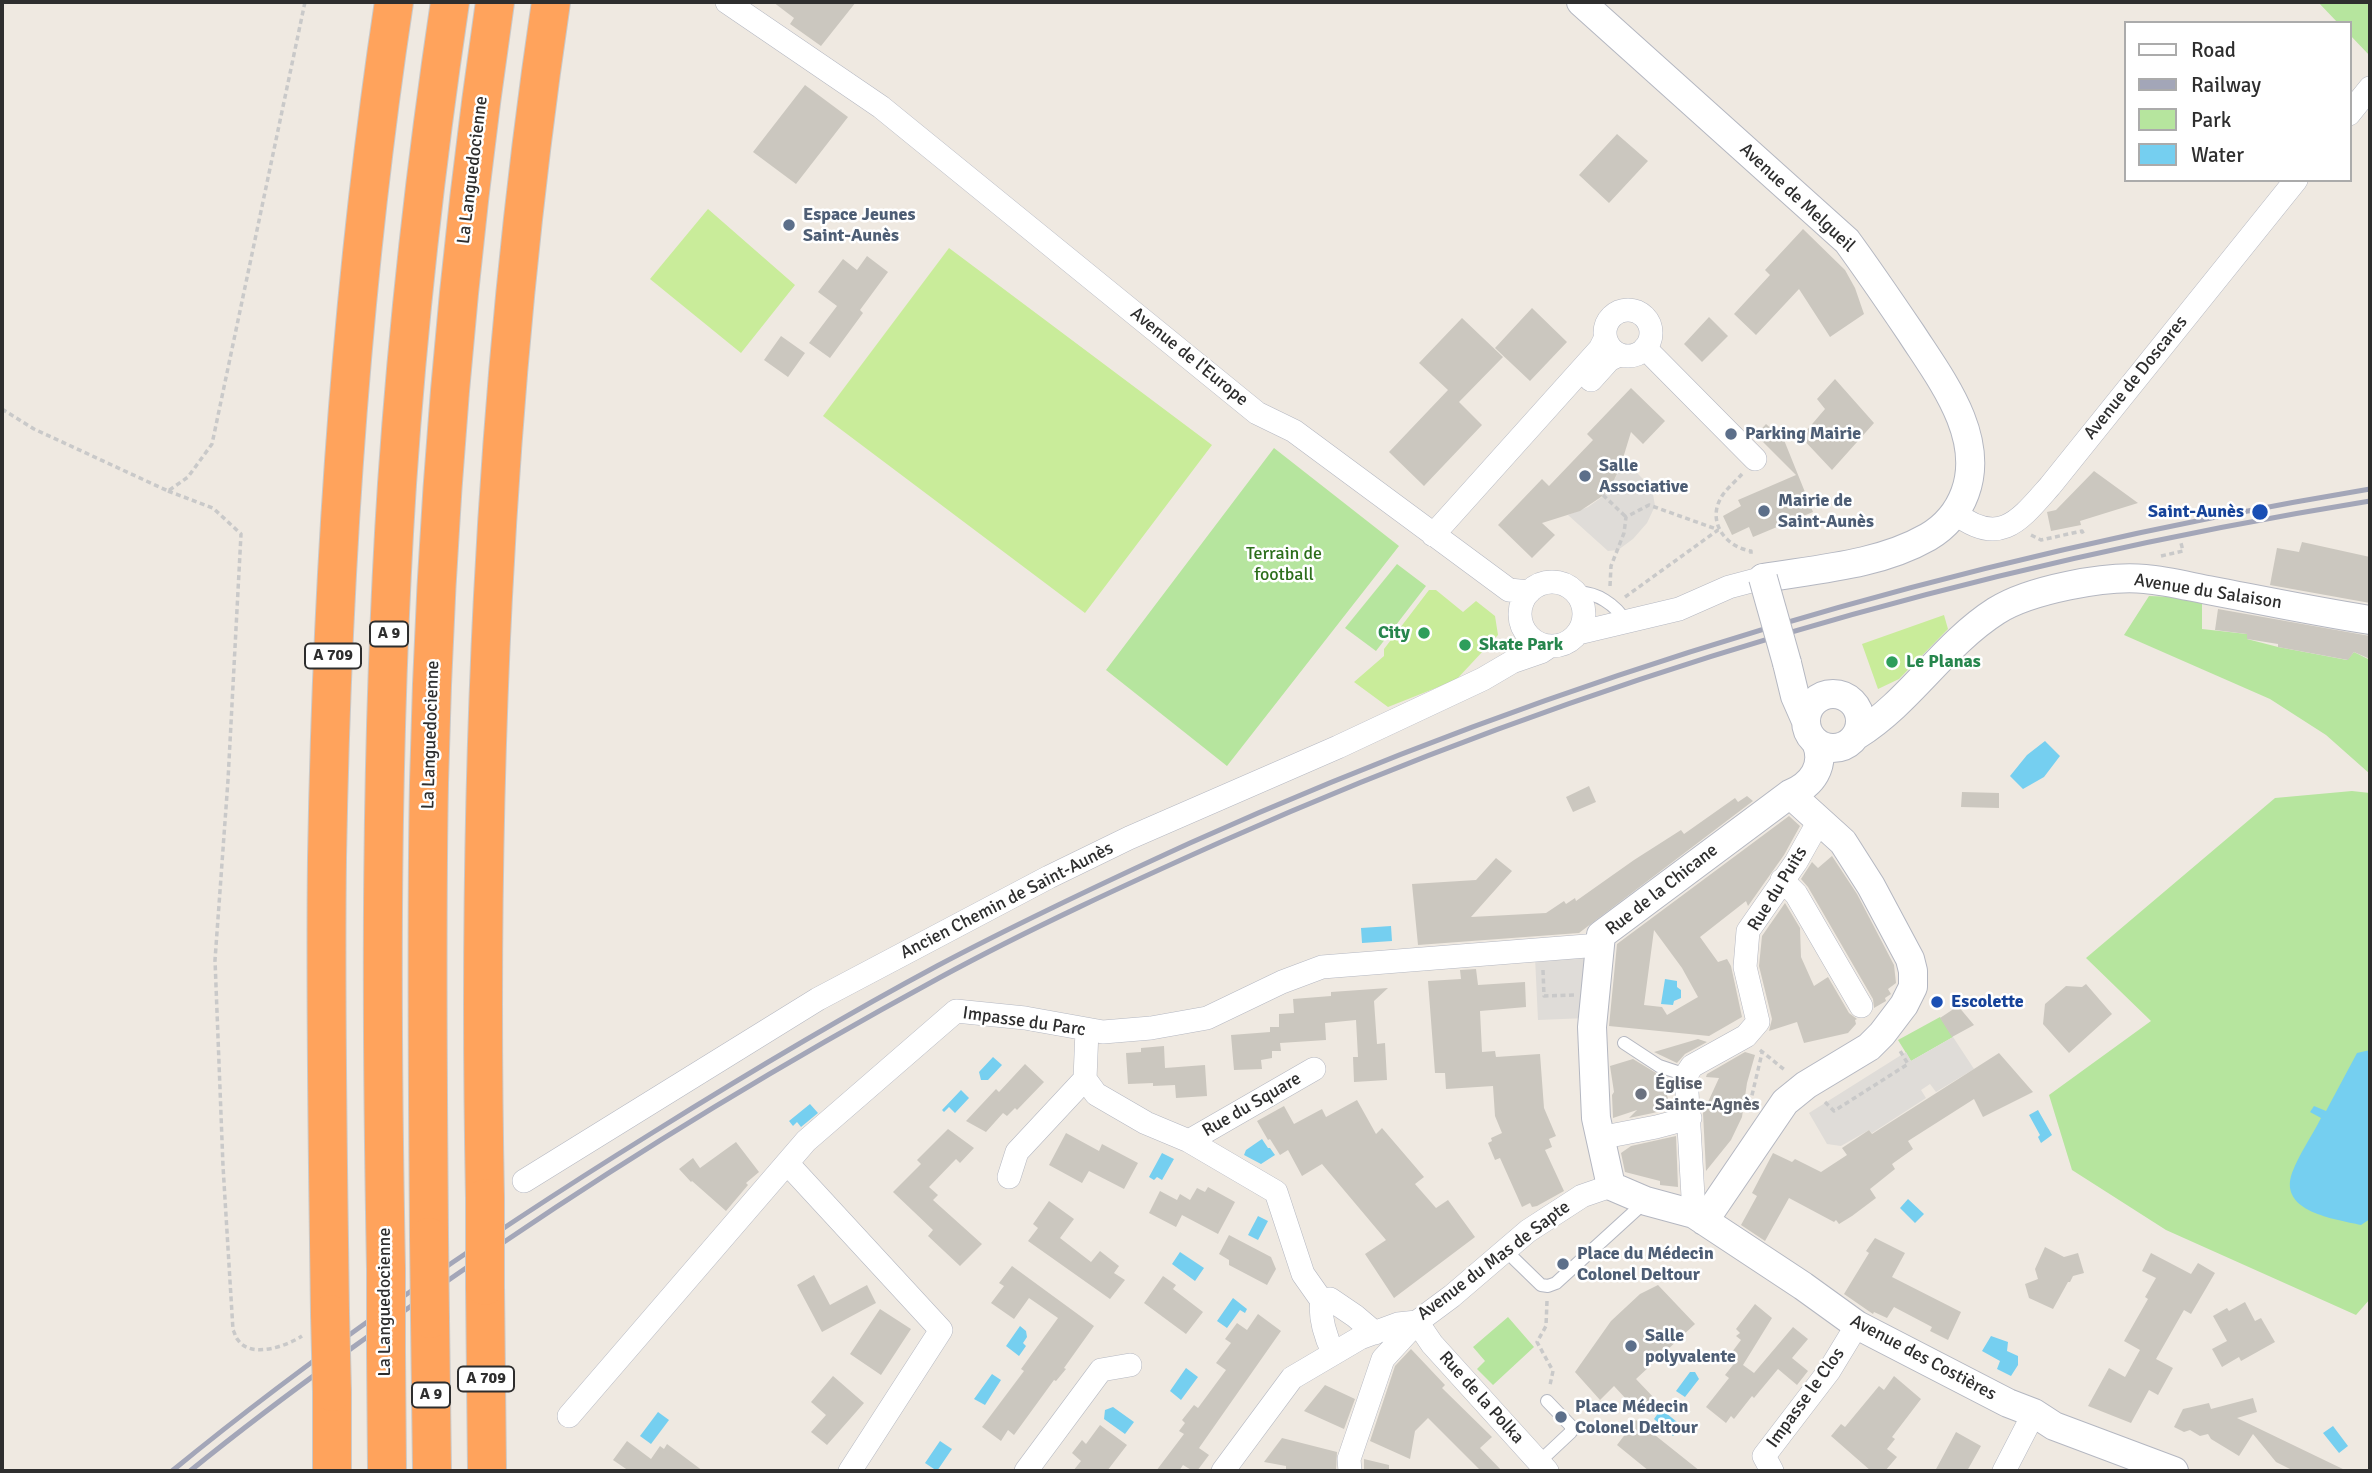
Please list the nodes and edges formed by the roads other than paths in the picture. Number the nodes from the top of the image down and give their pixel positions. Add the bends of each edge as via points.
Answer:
1 (394, 2) edge
2 (450, 2) edge
3 (495, 2) edge
4 (551, 2) edge
5 (727, 2) edge
6 (1581, 2) edge
7 (2370, 88) edge
8 (2351, 112) edge
9 (2294, 182) edge
10 (1612, 347) junction
11 (1645, 348) junction
12 (1755, 459) dead end
13 (1955, 513) junction
14 (1437, 538) junction
15 (1763, 578) junction
16 (1519, 591) junction
17 (1580, 613) junction
18 (1615, 614) junction
19 (2370, 620) edge
20 (1523, 626) junction
21 (1550, 646) junction
22 (1512, 662) junction
23 (1788, 665) junction
24 (1911, 687) junction
25 (1840, 696) junction
26 (1811, 731) junction
27 (1853, 739) junction
28 (1790, 794) junction
29 (1815, 818) junction
30 (1782, 880) junction
31 (1599, 945) junction
32 (1861, 1006) dead end
33 (1087, 1030) junction
34 (1625, 1043) dead end
35 (1314, 1069) dead end
36 (1686, 1075) junction
37 (1086, 1079) junction
38 (1690, 1118) junction
39 (1599, 1138) junction
40 (1189, 1141) junction
41 (787, 1163) junction
42 (1010, 1177) dead end
43 (524, 1181) dead end
44 (1611, 1186) junction
45 (1646, 1201) junction
46 (1699, 1217) junction
47 (1505, 1250) junction
48 (1322, 1301) junction
49 (1417, 1322) junction
50 (1857, 1325) junction
51 (1375, 1332) junction
52 (1333, 1352) junction
53 (1130, 1364) dead end
54 (1303, 1373) junction
55 (1547, 1401) road end
56 (2034, 1413) junction
57 (569, 1416) dead end
58 (1543, 1467) edge
59 (332, 1471) edge
60 (387, 1471) edge
61 (432, 1471) edge
62 (487, 1471) edge
63 (850, 1471) edge
64 (1026, 1471) edge
65 (1223, 1471) edge
66 (1233, 1471) edge
67 (1350, 1471) edge
68 (1772, 1471) edge
69 (2004, 1471) edge
70 (2174, 1471) edge

1 - 59 highway, A 709, bridge via 362,253 336,596 317,1324 332,1392
2 - 60 highway, La Languedocienne / A 9, bridge via 410,332 391,593 383,877
3 - 61 highway, La Languedocienne / A 9, bridge via 470,183 447,421 433,675 427,884
4 - 62 highway, A 709, bridge via 514,298 486,725
5 - 14 street, Avenue de l'Europe via 881,107 1257,413 1294,431
6 - 13 street, Avenue de Melgueil via 1847,241 1878,283 1937,373 1963,424 1970,472
7 - 8 street
9 - 13 street, Avenue de Doscares via 2019,519 2000,530 1988,530
10 - 11 street via 1634,356
10 - 11 street via 1605,332 1610,319 1631,311 1649,325
10 - 14 street via 1609,360
11 - 12 street
13 - 15 street via 1929,536 1881,557
14 - 16 street, Avenue de l'Europe
15 - 18 street via 1679,609
15 - 23 street, bridge
16 - 17 street via 1557,583 1567,586
16 - 20 street
17 - 18 street
17 - 18 lane via 1586,592
17 - 21 street via 1571,641
19 - 24 street, Avenue du Salaison via 2145,579 2089,582 1997,610
20 - 21 street via 1540,644
20 - 22 street
21 - 22 street, Ancien Chemin de Saint-Aunès
22 - 43 street, Ancien Chemin de Saint-Aunès via 1338,747 1049,877 818,999
23 - 25 street via 1805,683
23 - 26 street via 1795,696
24 - 25 street, Avenue du Salaison via 1875,699
24 - 27 street, Avenue du Salaison via 1898,704
25 - 26 street via 1812,703
25 - 27 street via 1861,716
26 - 27 street via 1833,749
26 - 28 street, Rue de la Chicane via 1820,759 1811,782
27 - 29 street
28 - 29 street
28 - 31 street, Rue de la Chicane via 1606,930
29 - 30 street, Rue du Puits via 1796,862
29 - 46 street via 1843,842 1877,896 1910,959 1913,987 1869,1047 1785,1101
30 - 32 street via 1796,894
30 - 36 street, Rue du Puits via 1748,931 1745,967 1758,1022 1746,1036 1692,1066
31 - 33 street, Impasse du Parc via 1322,967 1207,1018 1151,1028
31 - 39 street, Rue de la Chicane via 1591,1027
33 - 37 street
33 - 41 street, Impasse du Parc via 956,1011 806,1141
34 - 36 lane via 1659,1066
35 - 40 street, Rue du Square
36 - 38 street
37 - 40 street, Rue du Square via 1096,1094
37 - 42 street via 1017,1152
38 - 39 street
38 - 46 street
39 - 44 street, Rue de la Chicane
40 - 48 street, Rue du Square via 1276,1192 1303,1274
41 - 57 street, Impasse du Parc
41 - 63 street via 941,1330
44 - 45 street, Avenue des Costières
44 - 47 street, Avenue du Mas de Sapte via 1582,1196
45 - 46 street, Avenue des Costières
45 - 47 lane via 1548,1286 1541,1285
46 - 50 street, Avenue des Costières
47 - 49 street, Avenue du Mas de Sapte
48 - 51 street via 1330,1300
48 - 52 street, Rue du Square via 1320,1310
49 - 51 street, Avenue du Mas de Sapte
49 - 58 street, Rue de la Polka
49 - 67 street via 1383,1359 1349,1459
50 - 56 street, Avenue des Costières
50 - 68 street, Impasse le Clos via 1829,1371 1765,1456
51 - 52 street, Avenue du Mas de Sapte
52 - 54 street, Avenue du Mas de Sapte
53 - 64 street via 1101,1370
54 - 65 street, Avenue du Mas de Sapte via 1292,1378
54 - 66 street, Avenue du Mas de Sapte via 1301,1384
55 - 58 lane via 1571,1426 1571,1432
56 - 69 street
56 - 70 street, Avenue des Costières via 2054,1426

